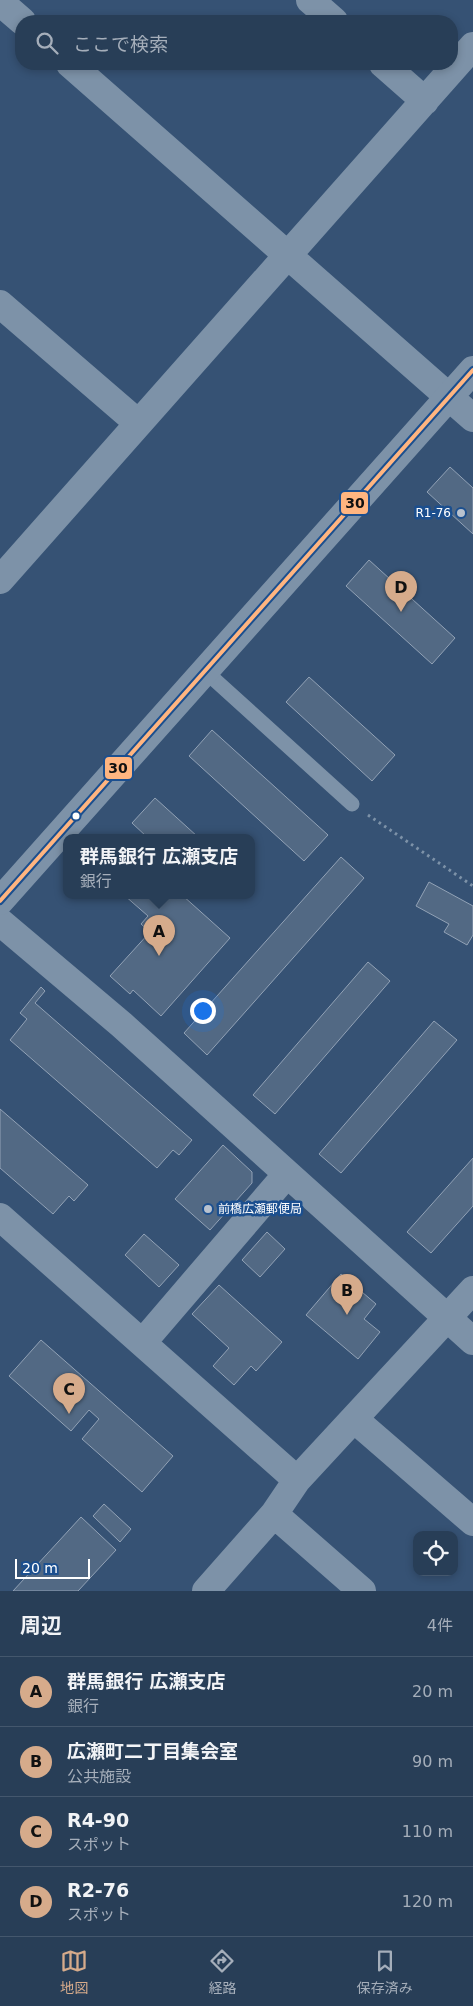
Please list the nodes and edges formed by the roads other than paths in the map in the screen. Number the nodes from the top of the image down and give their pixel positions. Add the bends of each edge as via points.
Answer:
1 (310, 0) edge
2 (0, 2) edge
3 (15, 15) edge
4 (327, 15) edge
5 (473, 46) edge
6 (458, 63) edge
7 (77, 70) edge
8 (389, 70) edge
9 (452, 70) edge
10 (425, 101) junction
11 (288, 255) junction
12 (0, 304) edge
13 (473, 370) edge
14 (449, 397) junction
15 (473, 418) edge
16 (138, 423) junction
17 (0, 580) edge
18 (205, 671) junction
19 (352, 804) road end
20 (0, 901) edge
21 (0, 922) edge
22 (287, 1174) junction
23 (0, 1217) edge
24 (473, 1290) edge
25 (448, 1319) junction
26 (473, 1341) edge
27 (143, 1342) junction
28 (354, 1419) junction
29 (297, 1480) junction
30 (274, 1514) junction
31 (473, 1522) edge
32 (206, 1591) edge
33 (362, 1591) edge

1 - 4 street
2 - 3 street
5 - 6 street
7 - 11 street
8 - 10 street
9 - 10 street
10 - 11 street
11 - 14 street
11 - 16 street
12 - 16 street
13 - 14 street
14 - 15 street
14 - 18 street
16 - 17 street
18 - 19 lane
18 - 20 street
21 - 22 street via 122,1025
22 - 25 street
22 - 27 street
23 - 27 street
24 - 25 street
25 - 26 street
25 - 28 street
27 - 29 street
28 - 29 street
28 - 31 street
29 - 30 street
30 - 32 street
30 - 33 street

